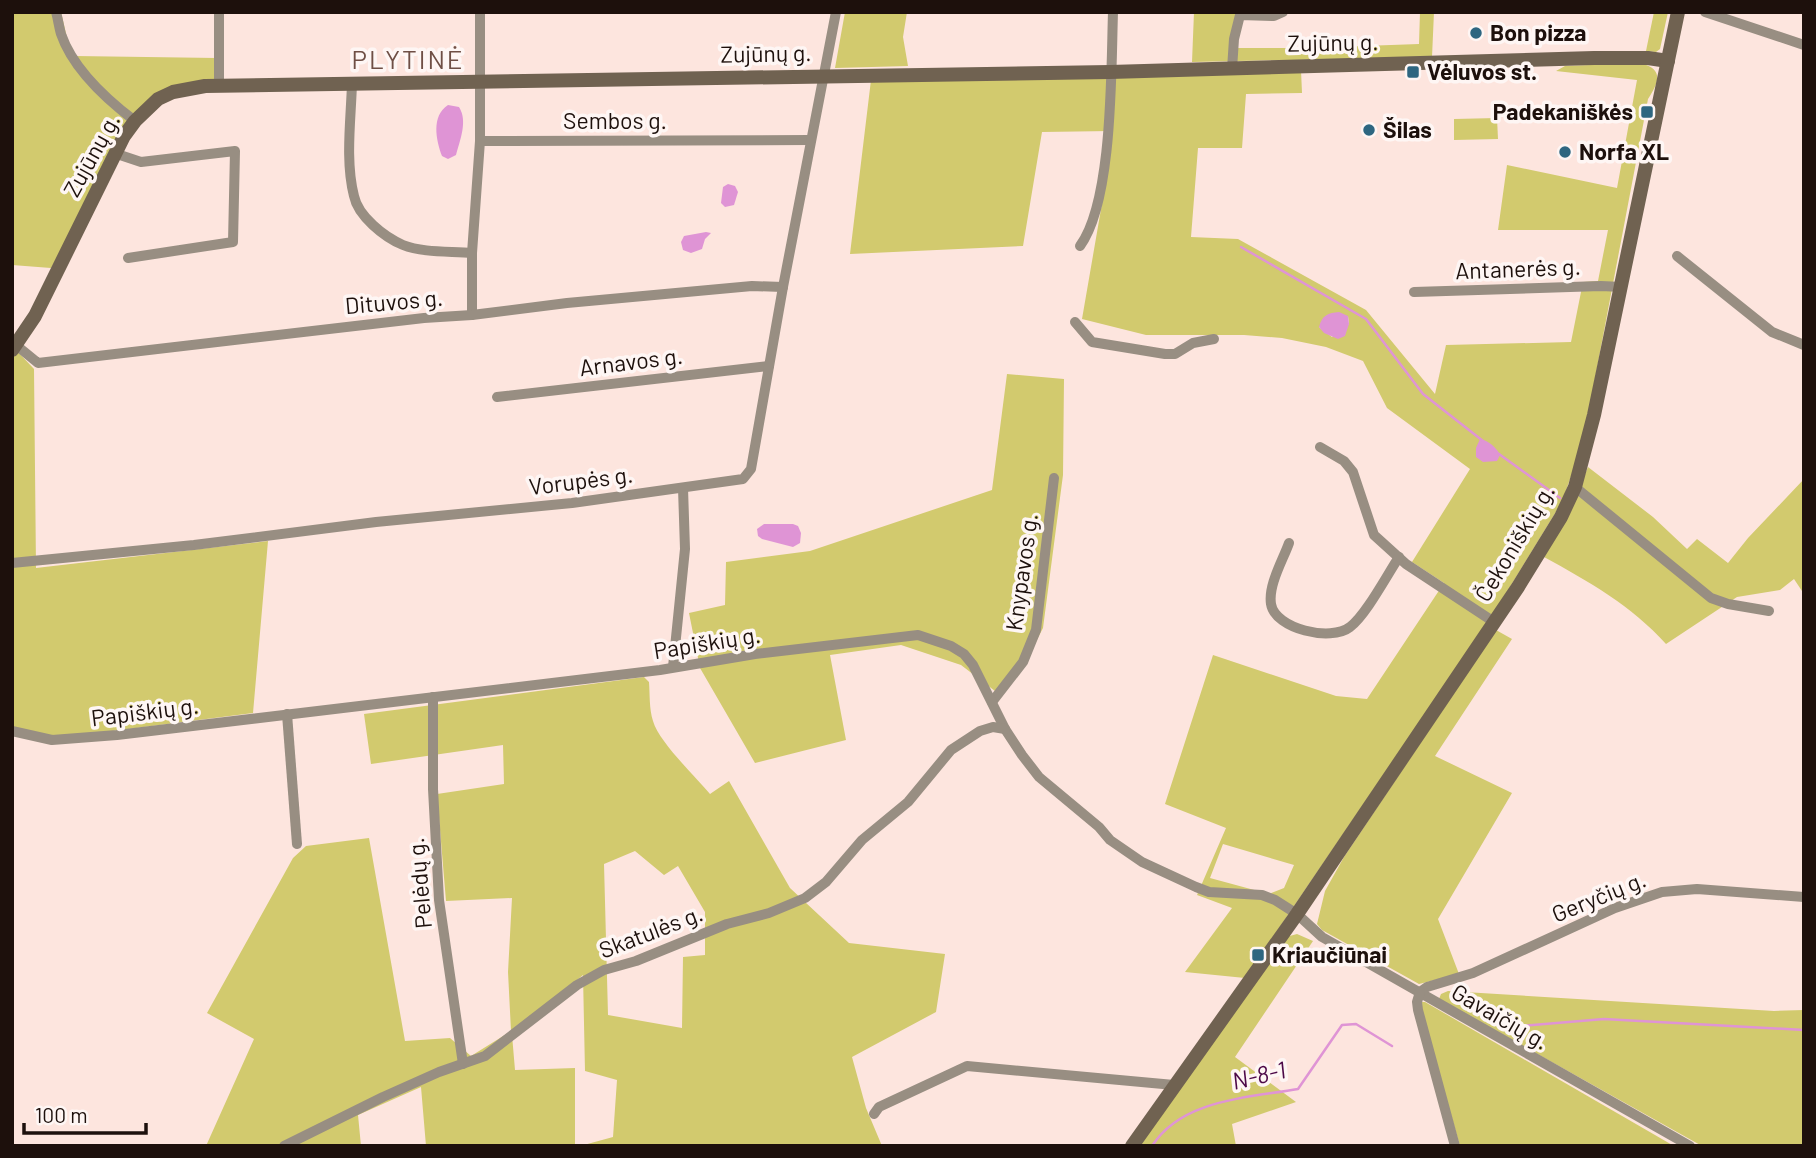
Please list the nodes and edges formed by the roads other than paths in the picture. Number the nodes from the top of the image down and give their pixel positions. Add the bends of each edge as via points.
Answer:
1 (56, 12) edge
2 (219, 12) edge
3 (480, 12) edge
4 (836, 12) edge
5 (1113, 12) edge
6 (1283, 12) edge
7 (1678, 12) edge
8 (1705, 12) edge
9 (1804, 45) edge
10 (1668, 61) junction
11 (1232, 69) junction
12 (1111, 72) junction
13 (823, 76) junction
14 (480, 81) junction
15 (352, 83) junction
16 (219, 85) junction
17 (135, 121) junction
18 (810, 140) junction
19 (480, 141) junction
20 (114, 153) junction
21 (1080, 246) dead end
22 (472, 253) junction
23 (1677, 256) dead end
24 (128, 258) dead end
25 (783, 287) junction
26 (1622, 288) junction
27 (1415, 292) dead end
28 (472, 315) junction
29 (1076, 322) dead end
30 (1214, 340) dead end
31 (1804, 345) edge
32 (14, 347) edge
33 (769, 366) junction
34 (497, 397) dead end
35 (1320, 447) dead end
36 (1054, 478) dead end
37 (1575, 487) junction
38 (683, 488) junction
39 (1289, 543) dead end
40 (1399, 557) junction
41 (12, 563) edge
42 (1769, 611) dead end
43 (1494, 622) junction
44 (673, 667) junction
45 (433, 697) junction
46 (992, 702) junction
47 (287, 715) junction
48 (1005, 730) junction
49 (12, 731) edge
50 (297, 844) dead end
51 (1804, 897) edge
52 (1297, 914) junction
53 (1420, 992) junction
54 (463, 1064) junction
55 (1174, 1085) junction
56 (874, 1114) dead end
57 (284, 1146) edge
58 (1132, 1146) edge
59 (1455, 1146) edge
60 (1690, 1146) edge

1 - 17 street via 74,59 108,100
2 - 16 street
3 - 14 street
4 - 13 street, Vorupės g.
5 - 12 street
6 - 11 street via 1240,15
7 - 10 main road, Čekoniškių g.
8 - 9 street
10 - 11 main road, Zujūnų g. via 1594,58
10 - 26 main road, Čekoniškių g.
11 - 12 main road, Zujūnų g.
12 - 13 main road, Zujūnų g.
12 - 21 street via 1100,194
13 - 14 main road, Zujūnų g.
13 - 18 street, Vorupės g.
14 - 15 main road, Zujūnų g.
14 - 19 street
15 - 16 main road, Zujūnų g.
15 - 22 street via 354,198 364,215 404,245
16 - 17 main road, Zujūnų g. via 173,92 158,99
17 - 20 main road, Zujūnų g.
18 - 19 street, Sembos g.
18 - 25 street, Vorupės g.
19 - 22 street
20 - 24 street via 141,162 235,151 233,242
20 - 32 main road, Zujūnų g. via 35,316
22 - 28 street
23 - 31 street via 1772,332
25 - 28 street, Dituvos g. via 752,286
25 - 33 street, Vorupės g.
26 - 27 street, Antanerės g.
26 - 37 main road, Čekoniškių g.
28 - 32 street, Dituvos g. via 276,333 38,363
29 - 30 street via 1092,342 1165,354
33 - 34 street, Arnavos g.
33 - 38 street, Vorupės g. via 749,473 743,480
35 - 40 street via 1353,472 1374,535
36 - 46 street, Knypavos g. via 1035,630 1023,662
37 - 42 street via 1712,598
37 - 43 main road, Čekoniškių g. via 1544,546
38 - 41 street, Vorupės g.
38 - 44 street via 685,549
39 - 40 street via 1271,605 1284,622 1317,633 1334,634 1352,625
40 - 43 street
43 - 52 main road, Čekoniškių g.
44 - 45 street, Papiškių g.
44 - 46 street, Papiškių g. via 918,635 964,654
45 - 47 street, Papiškių g.
45 - 54 street, Pelėdų g. via 439,900
46 - 48 street, Papiškių g.
47 - 49 street, Papiškių g. via 69,740 40,739
47 - 50 street
48 - 52 street, Papiškių g. via 1039,776 1110,840 1142,862 1209,892 1262,895
48 - 54 street, Skatulės g. via 980,730 951,750 908,802 804,898 604,970 577,985 485,1056
51 - 53 street, Geryčių g. via 1697,889 1662,892
52 - 53 street, Gavaičių g. via 1322,937
52 - 55 main road, Čekoniškių g.
53 - 59 street via 1418,1010
53 - 60 street, Gavaičių g.
54 - 57 street, Skatulės g.
55 - 56 street via 967,1066 879,1107
55 - 58 main road, Čekoniškių g.

